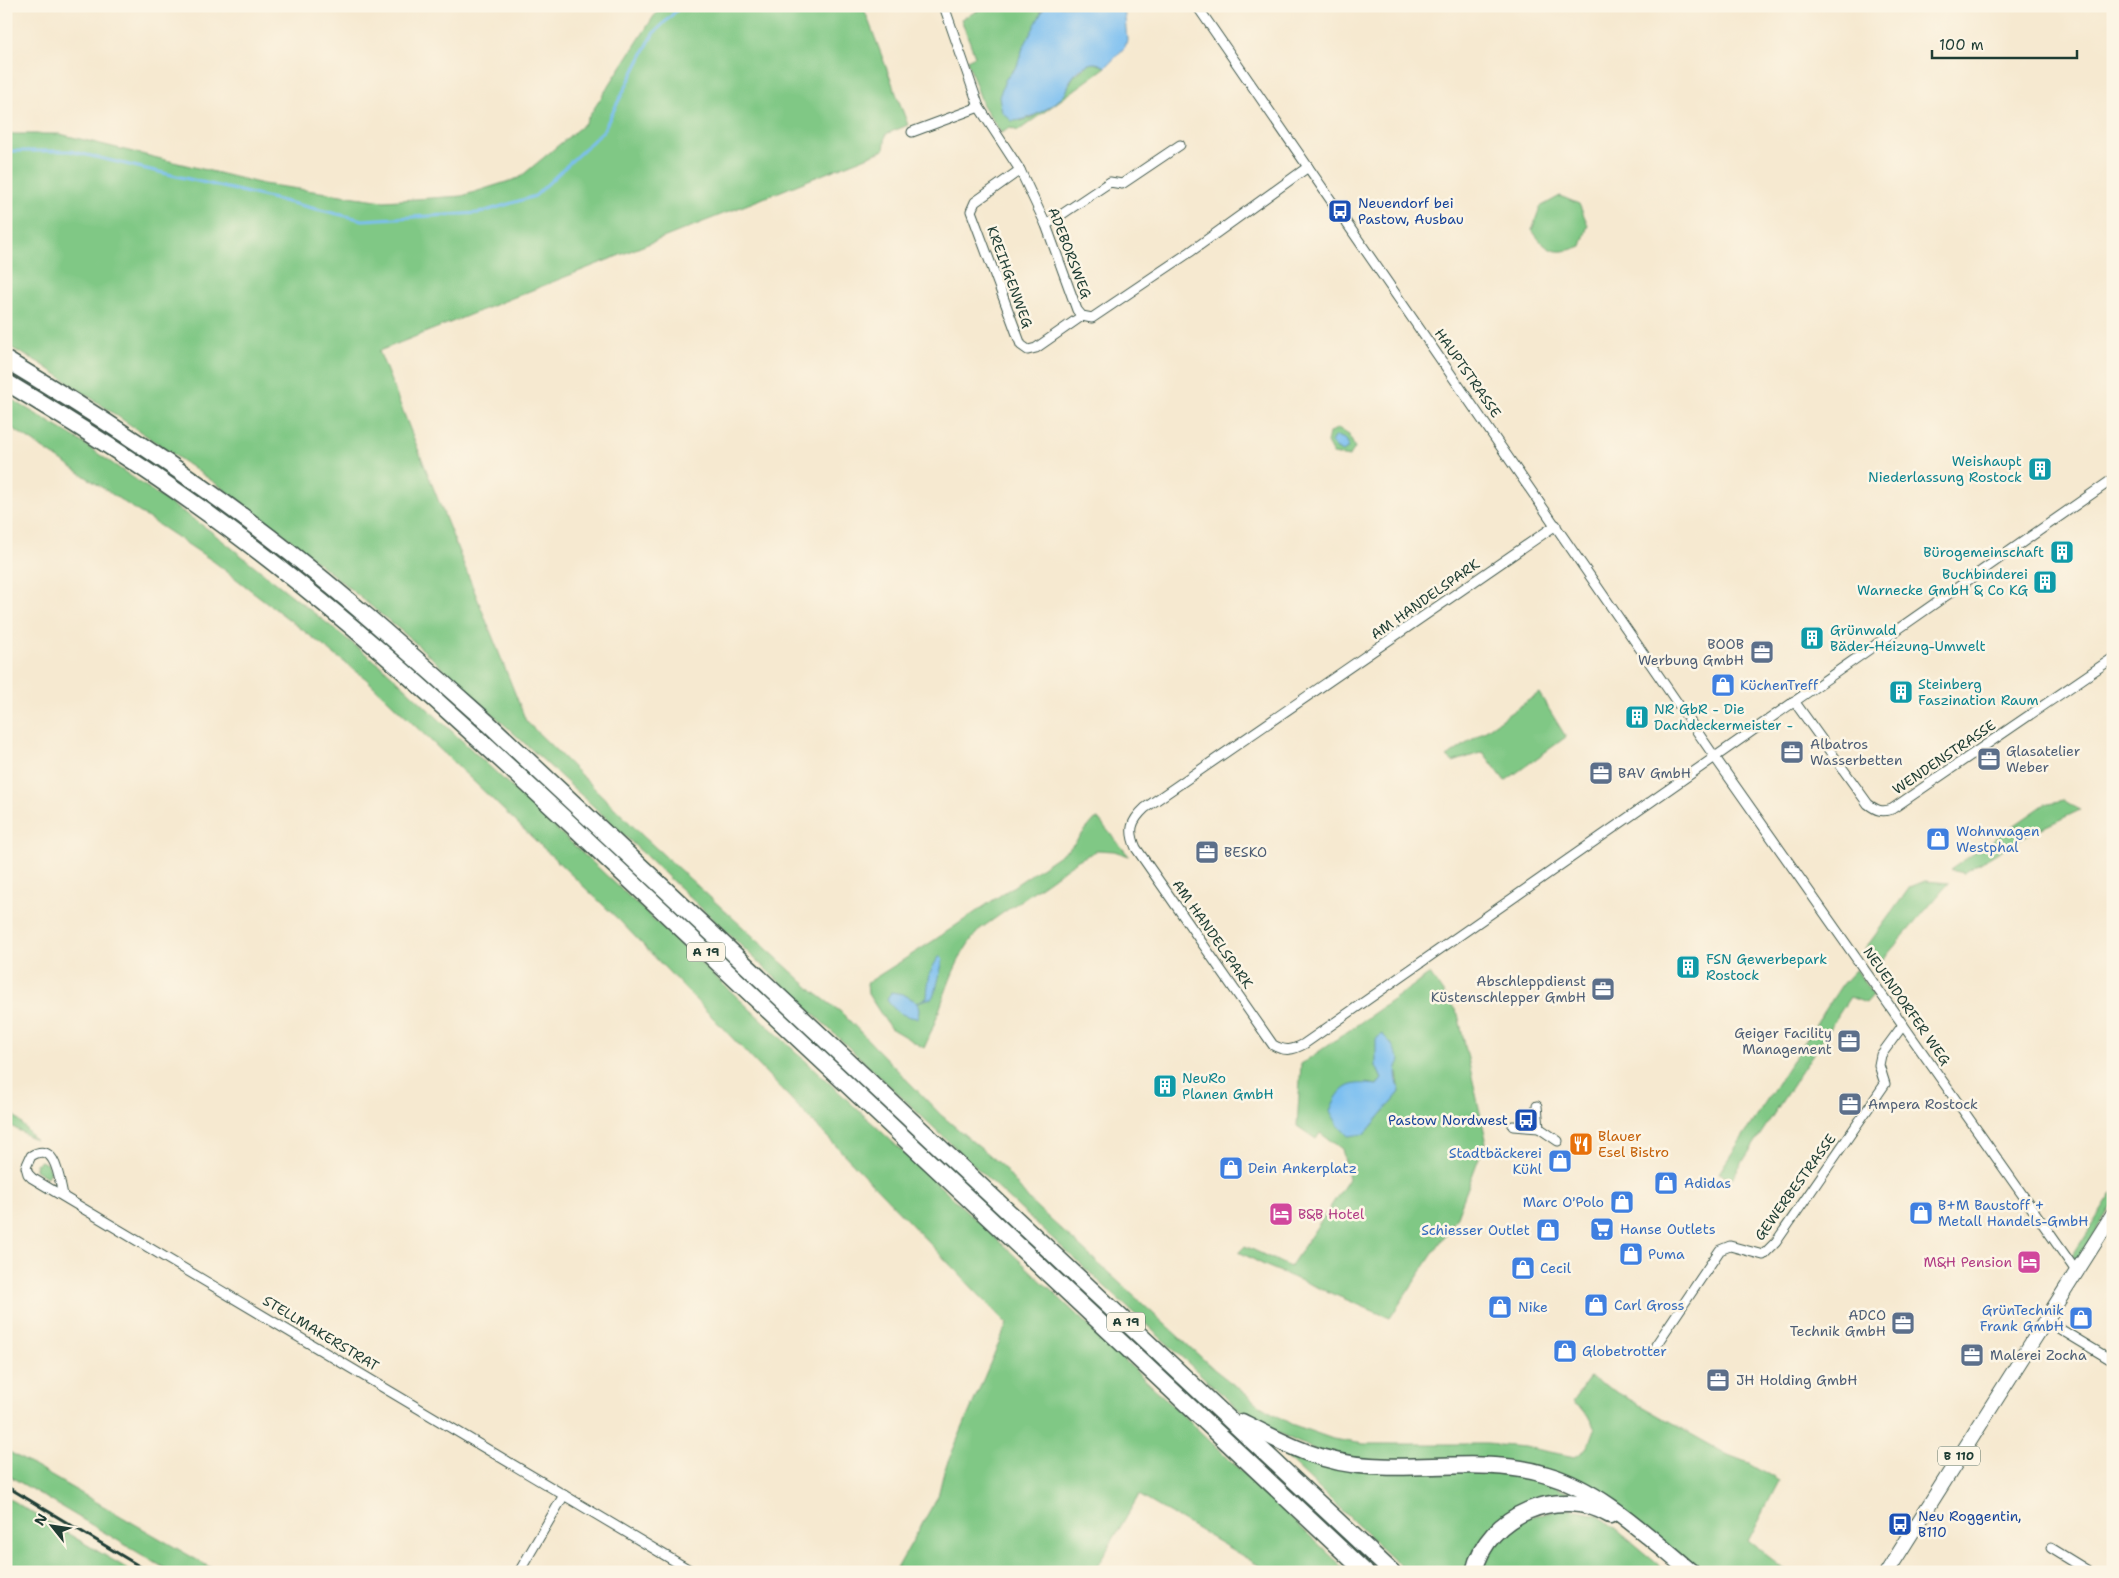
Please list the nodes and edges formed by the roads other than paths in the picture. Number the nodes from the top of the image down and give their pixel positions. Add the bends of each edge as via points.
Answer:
1 (944, 6) edge
2 (1197, 6) edge
3 (979, 106) junction
4 (912, 132) dead end
5 (1180, 144) dead end
6 (1308, 167) junction
7 (1020, 170) junction
8 (1046, 225) junction
9 (1082, 316) junction
10 (6, 360) edge
11 (6, 382) edge
12 (2113, 479) edge
13 (1556, 525) junction
14 (2113, 658) edge
15 (1794, 701) junction
16 (1714, 756) junction
17 (1903, 1025) junction
18 (1537, 1106) dead end
19 (1513, 1126) dead end
20 (1539, 1128) junction
21 (1558, 1141) dead end
22 (63, 1195) junction
23 (2113, 1214) edge
24 (2076, 1271) junction
25 (2045, 1320) junction
26 (1656, 1345) dead end
27 (2113, 1361) edge
28 (1224, 1413) junction
29 (564, 1495) junction
30 (2051, 1548) dead end
31 (519, 1572) edge
32 (693, 1572) edge
33 (1364, 1572) edge
34 (1392, 1572) edge
35 (1474, 1572) edge
36 (1678, 1572) edge
37 (1691, 1572) edge
38 (1887, 1572) edge
39 (2090, 1572) edge

1 - 3 street, ADEBORSWEG
2 - 6 street, HAUPTSTRASSE
3 - 4 street
3 - 7 street, ADEBORSWEG
5 - 8 street via 1122,184 1110,182
6 - 9 street, ADEBORSWEG via 1092,318
6 - 13 street, HAUPTSTRASSE
7 - 8 street, ADEBORSWEG
7 - 9 street, KREIHGENWEG via 975,202 971,211 1021,344 1028,350 1036,348
8 - 9 street, ADEBORSWEG
10 - 28 highway, A 19 via 96,414 205,489 402,646 490,724
11 - 33 highway, A 19 via 128,457 198,506 383,654 553,808
12 - 15 street
13 - 16 street, HAUPTSTRASSE
13 - 16 street, AM HANDELSPARK via 1146,808 1130,831 1136,848 1273,1045 1291,1050
14 - 15 street, WENDENSTRASSE via 1892,810 1884,812 1868,804
15 - 16 street
16 - 17 street, NEUENDORFER WEG
17 - 24 street, NEUENDORFER WEG
17 - 26 street, GEWERBESTRASSE via 1881,1055 1879,1065 1884,1084 1776,1242 1763,1255 1730,1246 1720,1250
18 - 20 street
19 - 20 street
20 - 21 street
22 - 22 street, STELLMAKERSTRAT via 29,1175 26,1165 31,1156 43,1152 54,1159
22 - 29 street, STELLMAKERSTRAT
23 - 24 main road, B 110
24 - 25 main road, B 110
25 - 27 street
25 - 38 main road, B 110
28 - 34 highway, A 19
28 - 37 highway via 1301,1452 1340,1462 1377,1466 1484,1465 1547,1475 1593,1495
29 - 31 street
29 - 32 street, STELLMAKERSTRAT
30 - 39 street
35 - 36 highway via 1482,1551 1501,1526 1532,1508 1563,1503 1606,1513

